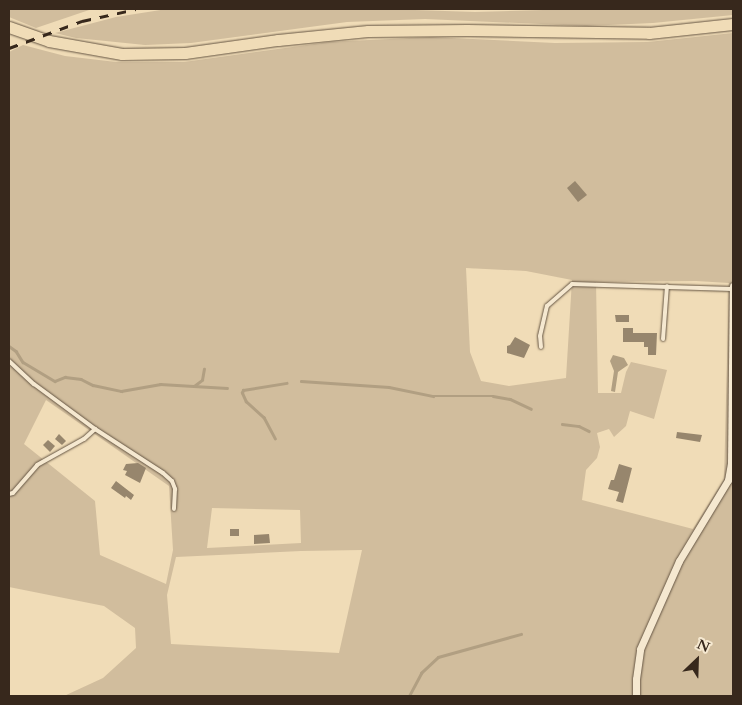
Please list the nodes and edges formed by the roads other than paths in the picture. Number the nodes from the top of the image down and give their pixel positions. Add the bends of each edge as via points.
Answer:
1 (733, 24) edge
2 (9, 27) edge
3 (667, 286) junction
4 (733, 287) edge
5 (663, 339) dead end
6 (733, 344) edge
7 (541, 347) dead end
8 (9, 361) edge
9 (95, 429) junction
10 (9, 494) edge
11 (174, 509) dead end
12 (636, 696) edge

1 - 2 main road via 648,33 368,31 185,53 122,54 49,41
3 - 4 lane
3 - 5 lane
3 - 7 lane via 572,284 547,306 540,336
4 - 6 street
6 - 12 street via 728,480 679,561 640,649
8 - 9 lane via 34,384
9 - 10 lane via 84,439 37,465
9 - 11 lane via 172,481

